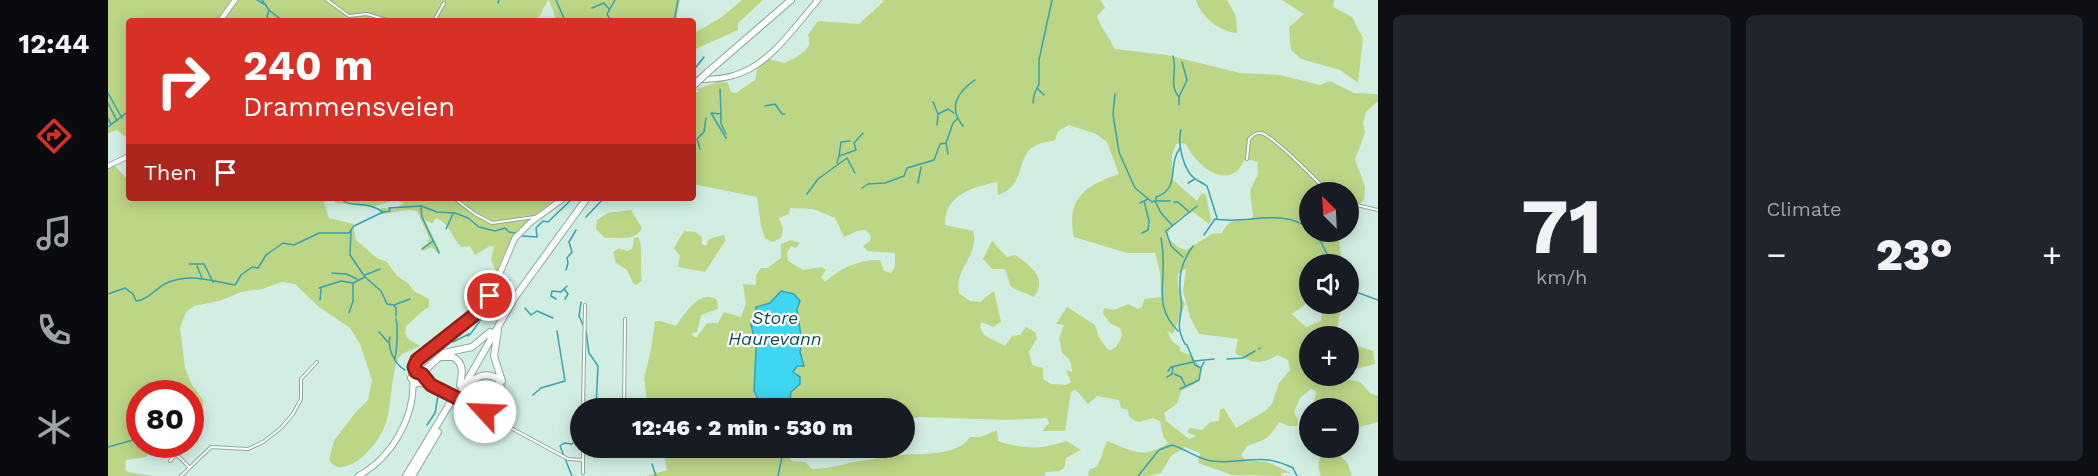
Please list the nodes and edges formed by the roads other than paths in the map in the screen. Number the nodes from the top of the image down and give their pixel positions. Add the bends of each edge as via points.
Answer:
1 (235, 0) edge
2 (327, 0) edge
3 (785, 0) edge
4 (790, 0) edge
5 (818, 0) edge
6 (444, 3) dead end
7 (222, 18) edge
8 (380, 18) edge
9 (436, 18) edge
10 (708, 70) junction
11 (696, 78) edge
12 (696, 80) edge
13 (696, 83) edge
14 (126, 157) edge
15 (1247, 159) dead end
16 (108, 166) edge
17 (1318, 182) edge
18 (458, 201) edge
19 (559, 201) edge
20 (581, 201) edge
21 (585, 201) edge
22 (1359, 206) edge
23 (1378, 210) edge
24 (535, 217) junction
25 (585, 305) dead end
26 (625, 319) dead end
27 (500, 321) junction
28 (489, 332) junction
29 (317, 362) dead end
30 (419, 378) junction
31 (459, 391) junction
32 (583, 398) edge
33 (624, 398) edge
34 (451, 406) junction
35 (494, 417) junction
36 (507, 426) junction
37 (173, 458) edge
38 (180, 458) edge
39 (583, 460) joint
40 (170, 461) dead end
41 (189, 467) junction
42 (583, 473) dead end
43 (367, 474) edge
44 (181, 476) edge
45 (358, 476) edge
46 (406, 476) edge
47 (412, 476) edge

1 - 7 main road
2 - 8 street via 349,16 367,14
3 - 10 highway
4 - 10 highway
5 - 12 main road via 752,68 733,76
6 - 9 street
10 - 11 highway, bridge
10 - 13 highway, bridge
14 - 16 main road
15 - 17 street via 1249,139 1262,133 1281,145
18 - 24 street via 492,223
19 - 24 main road
20 - 28 highway via 527,272
21 - 27 highway
22 - 23 street
24 - 30 main road via 513,242 490,296 479,311 417,360 414,367
25 - 32 street
26 - 33 street
27 - 31 highway
27 - 35 highway via 494,356 505,392
28 - 30 highway via 470,348 441,355
28 - 31 highway
29 - 41 street via 301,379 301,399 281,428 254,447 211,447
30 - 31 highway via 438,359 451,356 461,365
30 - 35 highway
30 - 43 main road via 395,442
31 - 34 highway, bridge
31 - 35 highway via 478,376 495,377 503,393
34 - 46 highway
34 - 47 highway
35 - 36 street
35 - 36 street
36 - 39 street via 568,459
37 - 40 street
38 - 41 street
39 - 42 street
41 - 44 street
43 - 45 main road

